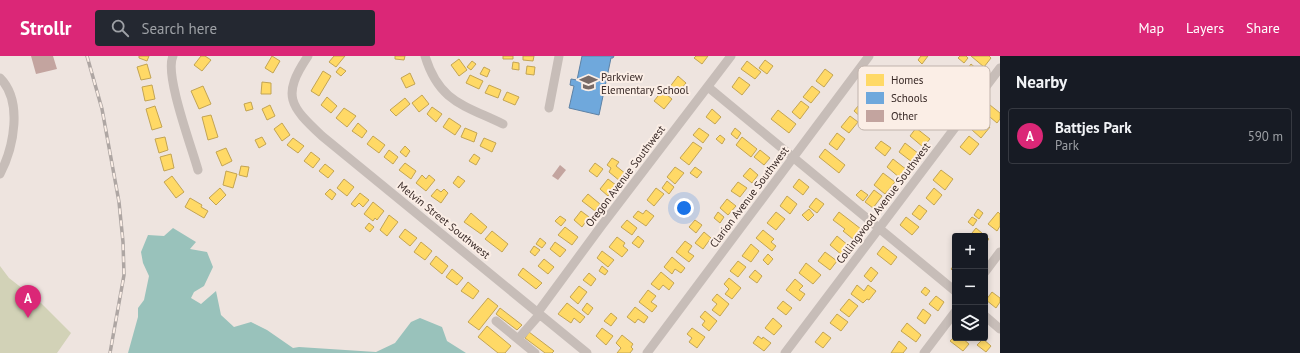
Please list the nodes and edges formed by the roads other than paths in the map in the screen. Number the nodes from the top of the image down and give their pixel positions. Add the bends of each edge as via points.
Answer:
1 (173, 56) edge
2 (308, 56) edge
3 (425, 56) edge
4 (559, 56) edge
5 (731, 56) edge
6 (870, 56) edge
7 (862, 66) edge
8 (1000, 68) edge
9 (858, 72) edge
10 (0, 78) edge
11 (990, 81) edge
12 (708, 87) junction
13 (549, 108) dead end
14 (503, 124) dead end
15 (953, 130) edge
16 (793, 158) junction
17 (198, 170) dead end
18 (0, 174) edge
19 (879, 229) junction
20 (1000, 252) edge
21 (987, 269) edge
22 (952, 289) edge
23 (539, 313) junction
24 (952, 316) edge
25 (988, 319) edge
26 (496, 321) dead end
27 (1000, 329) edge
28 (518, 339) junction
29 (535, 353) edge
30 (587, 353) edge
31 (647, 353) edge
32 (785, 353) edge
33 (924, 353) edge

1 - 17 street via 170,61 171,79
2 - 23 street, Melvin Street Southwest via 296,74 292,88 292,100 300,115 322,136
3 - 14 street via 430,73 448,96
4 - 13 street
5 - 12 street, Oregon Avenue Southwest
6 - 7 street, Clarion Avenue Southwest
8 - 11 street, Collingwood Avenue Southwest
9 - 16 street, Clarion Avenue Southwest
10 - 18 street via 8,86 14,105 13,130
12 - 16 street
12 - 23 street, Oregon Avenue Southwest via 602,225
15 - 19 street, Collingwood Avenue Southwest
16 - 19 street
16 - 31 street, Clarion Avenue Southwest
19 - 22 street
19 - 32 street, Collingwood Avenue Southwest
20 - 21 street
23 - 28 street, Oregon Avenue Southwest
23 - 30 street, Melvin Street Southwest
24 - 33 street
25 - 27 street
26 - 28 street
28 - 29 street

